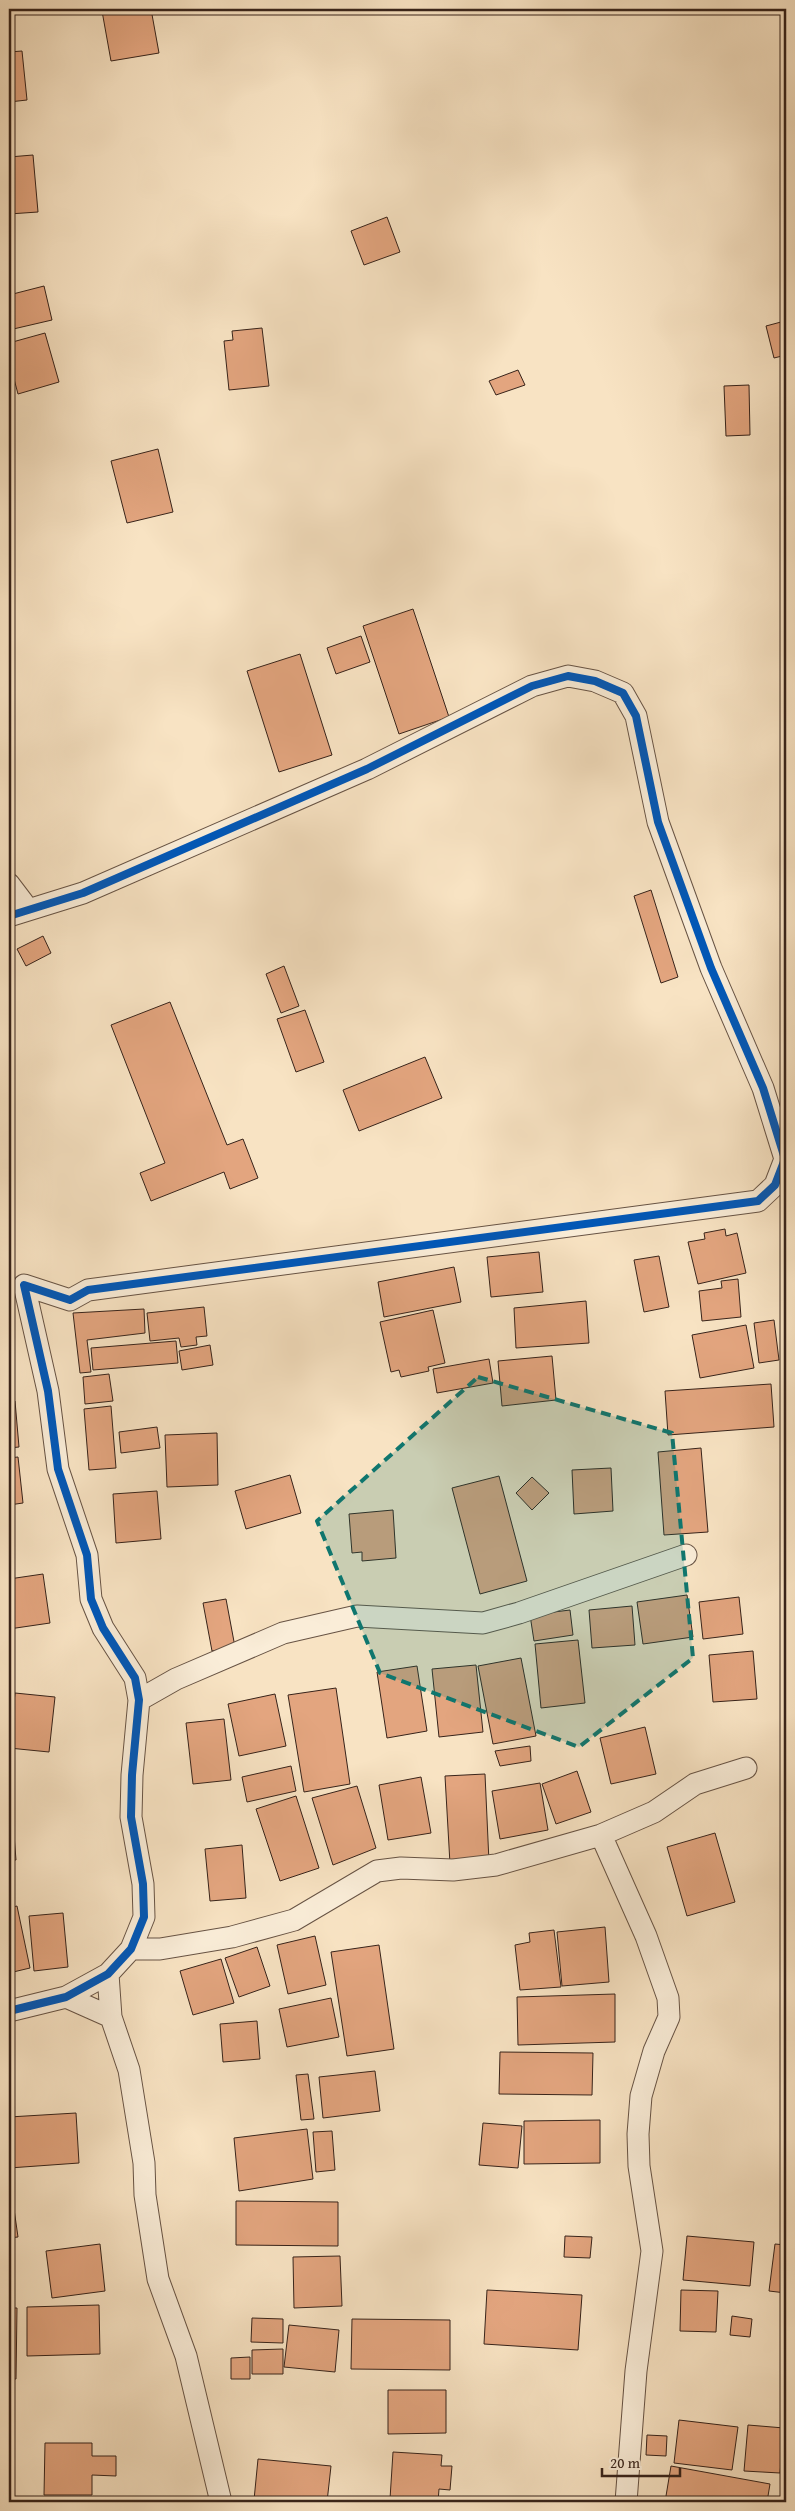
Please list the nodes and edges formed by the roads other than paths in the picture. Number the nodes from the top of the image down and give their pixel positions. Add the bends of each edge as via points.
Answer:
1 (9, 884) edge
2 (18, 913) edge
3 (686, 1555) dead end
4 (139, 1700) junction
5 (746, 1768) dead end
6 (601, 1835) junction
7 (131, 1949) junction
8 (108, 1974) junction
9 (66, 1997) junction
10 (9, 2011) edge
11 (111, 2017) junction
12 (221, 2502) edge
13 (626, 2502) edge

1 - 2 street
2 - 4 street via 83,893 367,769 532,686 568,676 595,681 623,693 636,716 658,822 711,968 763,1088 785,1159 775,1185 758,1201 88,1290 70,1300 24,1285 48,1391 58,1469 87,1555 91,1599 103,1628 135,1678
3 - 4 street via 483,1623 357,1616 283,1633 176,1679
4 - 7 street via 131,1818 143,1884 144,1917
5 - 6 street via 695,1784 654,1812
6 - 7 street via 496,1865 453,1870 401,1868 377,1871 294,1920 232,1937 160,1949
6 - 13 street via 646,1936 668,1998 669,2017 654,2051 640,2105 639,2166 652,2251 636,2372
7 - 8 street
8 - 9 street
8 - 11 street
9 - 10 street
9 - 11 street
11 - 12 street via 129,2070 158,2279 186,2356

